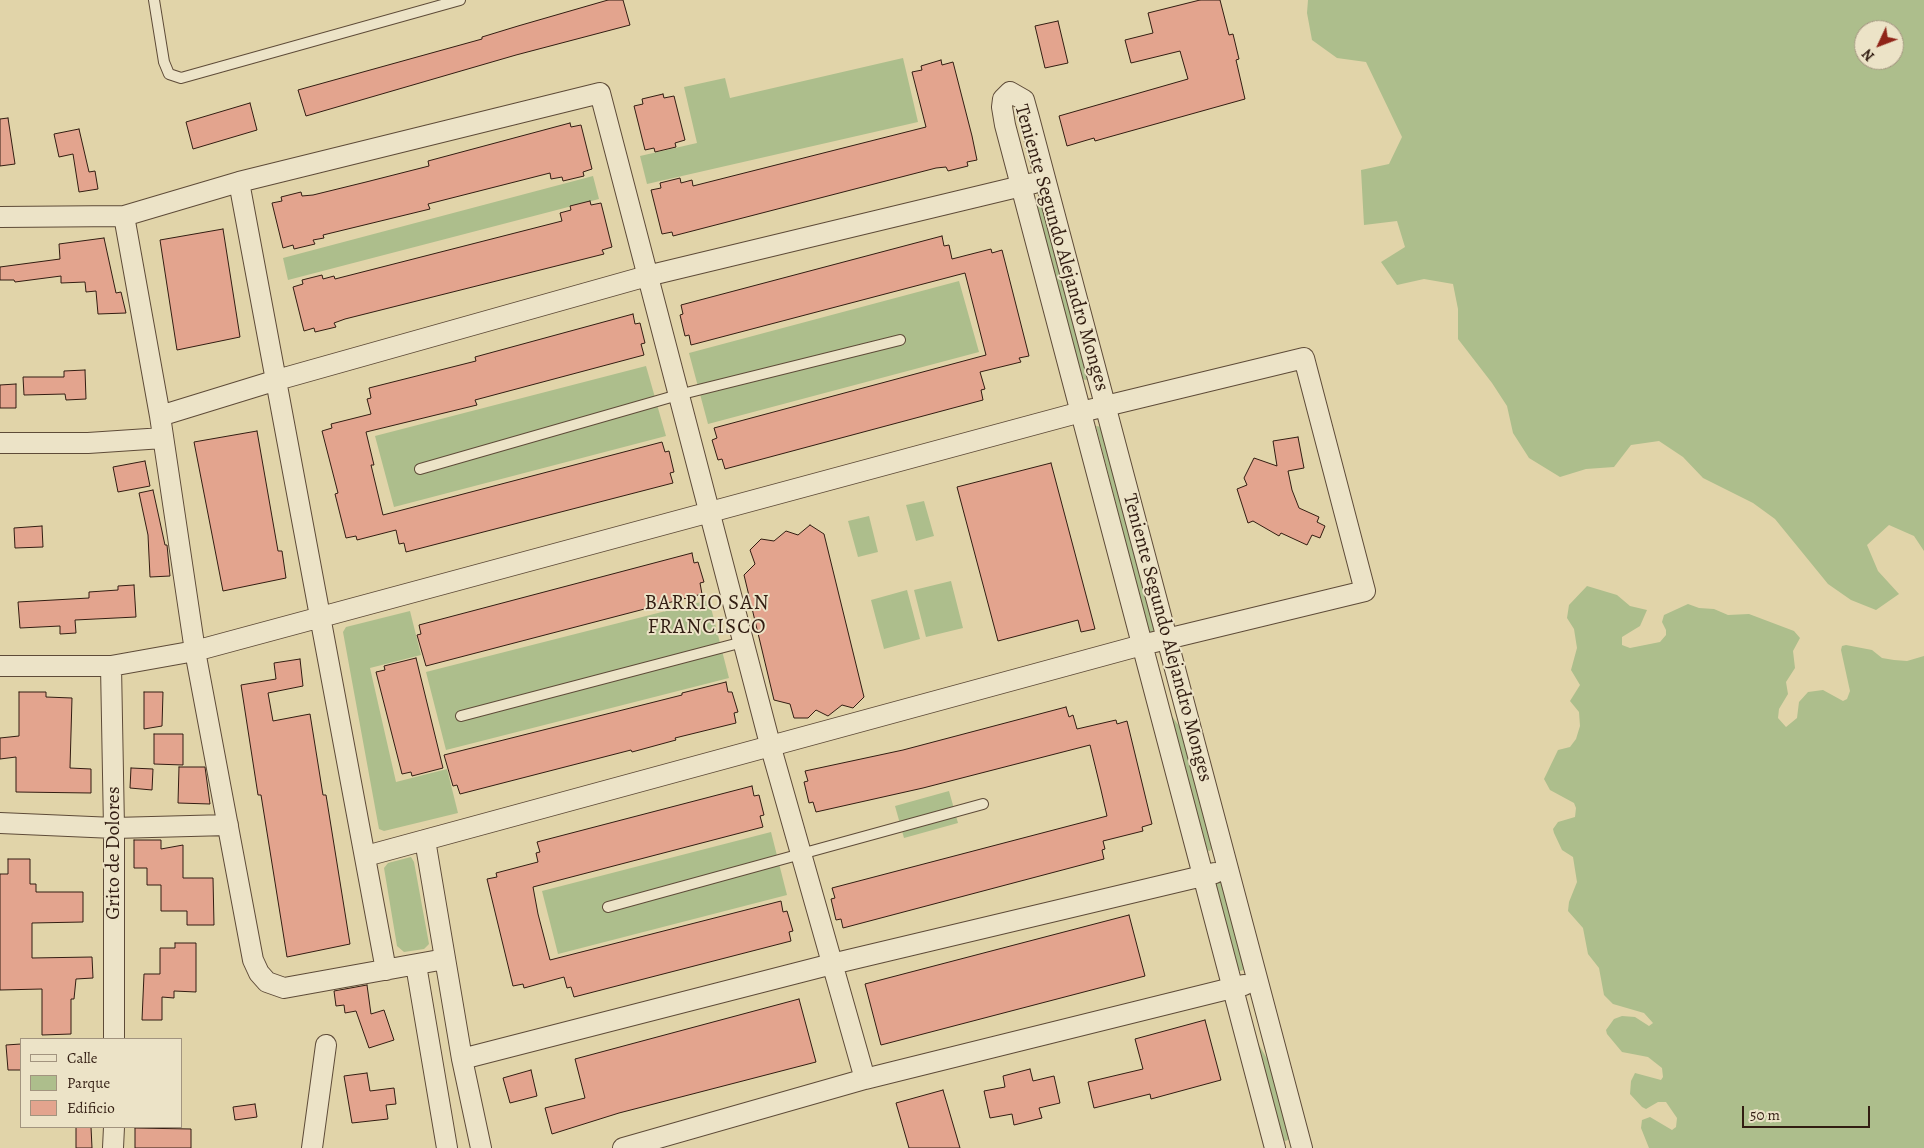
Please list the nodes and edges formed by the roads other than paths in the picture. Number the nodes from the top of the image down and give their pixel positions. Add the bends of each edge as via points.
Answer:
1 (154, 0) edge
2 (460, 0) edge
3 (1046, 180) junction
4 (239, 182) junction
5 (1022, 186) junction
6 (124, 216) junction
7 (0, 217) edge
8 (648, 276) junction
9 (900, 340) dead end
10 (277, 380) junction
11 (678, 395) junction
12 (1106, 406) junction
13 (1081, 412) junction
14 (160, 416) junction
15 (163, 438) junction
16 (0, 443) edge
17 (420, 469) dead end
18 (709, 512) junction
19 (320, 618) junction
20 (1167, 639) junction
21 (743, 642) junction
22 (1142, 645) junction
23 (195, 651) junction
24 (0, 666) edge
25 (112, 666) junction
26 (461, 716) dead end
27 (771, 748) junction
28 (983, 804) dead end
29 (0, 823) edge
30 (228, 825) junction
31 (114, 828) junction
32 (425, 840) junction
33 (366, 856) junction
34 (801, 856) junction
35 (1229, 870) junction
36 (1203, 876) junction
37 (608, 907) dead end
38 (445, 959) junction
39 (832, 964) junction
40 (416, 965) junction
41 (386, 970) junction
42 (1258, 980) junction
43 (1233, 990) junction
44 (114, 1038) edge
45 (326, 1045) dead end
46 (462, 1060) junction
47 (866, 1079) junction
48 (114, 1128) edge
49 (114, 1148) edge
50 (312, 1148) edge
51 (447, 1148) edge
52 (480, 1148) edge
53 (622, 1148) edge
54 (1275, 1148) edge
55 (1302, 1148) edge

1 - 2 lane via 164,62 169,74 182,78
3 - 5 street
3 - 5 street, Teniente Segundo Alejandro Monges via 1024,100 1010,92 1002,107
3 - 12 street, Teniente Segundo Alejandro Monges
4 - 6 street
4 - 8 street via 600,93
4 - 10 street
5 - 8 street
5 - 13 street, Teniente Segundo Alejandro Monges
6 - 7 street
6 - 14 street
8 - 10 street
8 - 11 street
9 - 11 lane
10 - 14 street
10 - 19 street
11 - 17 lane
11 - 18 street
12 - 13 street
12 - 20 street, Teniente Segundo Alejandro Monges
12 - 20 street via 1304,358 1365,591
13 - 18 street
13 - 22 street, Teniente Segundo Alejandro Monges
14 - 15 street
15 - 16 street via 88,443
15 - 23 street
18 - 19 street
18 - 21 street
19 - 23 street
19 - 33 street
20 - 22 street
20 - 35 street, Teniente Segundo Alejandro Monges
21 - 26 lane
21 - 27 street
22 - 27 street
22 - 36 street, Teniente Segundo Alejandro Monges
23 - 25 street
23 - 30 street
24 - 25 street
25 - 31 street, Grito de Dolores
27 - 32 street
27 - 34 street
28 - 34 lane
29 - 31 street
30 - 31 street
30 - 41 street via 253,960 267,982 284,988
31 - 44 street, Grito de Dolores
32 - 33 street
32 - 38 street
33 - 41 street
34 - 37 lane
34 - 39 street
35 - 36 street
35 - 42 street, Teniente Segundo Alejandro Monges
36 - 39 street
36 - 43 street, Teniente Segundo Alejandro Monges
38 - 40 street
38 - 46 street
39 - 46 street
39 - 47 street
40 - 41 street
40 - 51 street
42 - 43 street
42 - 55 street, Teniente Segundo Alejandro Monges
43 - 47 street
43 - 54 street, Teniente Segundo Alejandro Monges
45 - 50 street
46 - 52 street
47 - 53 street
48 - 49 street

